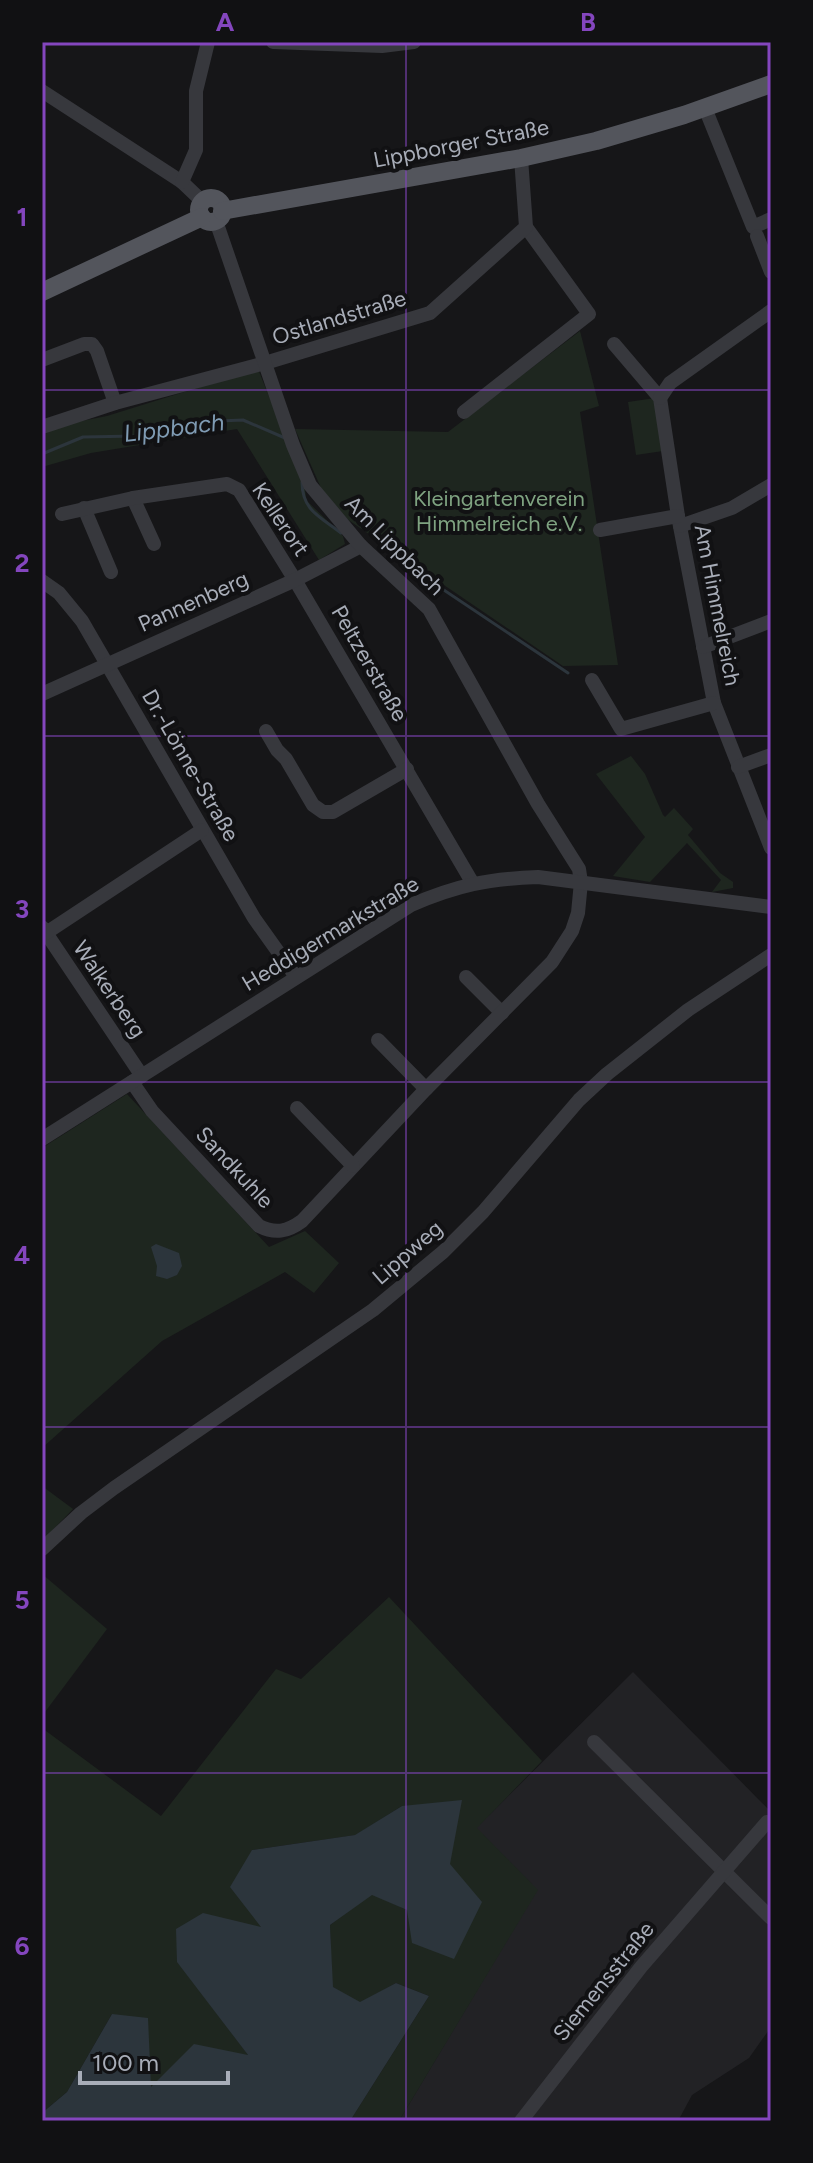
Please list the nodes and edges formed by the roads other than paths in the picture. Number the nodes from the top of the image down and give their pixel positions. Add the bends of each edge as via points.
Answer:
1 (208, 42) edge
2 (273, 42) edge
3 (414, 42) edge
4 (771, 84) edge
5 (42, 91) edge
6 (705, 108) junction
7 (521, 158) junction
8 (182, 182) junction
9 (211, 213) junction
10 (771, 219) edge
11 (526, 227) junction
12 (757, 236) dead end
13 (771, 272) edge
14 (42, 292) edge
15 (771, 311) edge
16 (589, 314) junction
17 (600, 327) dead end
18 (614, 344) dead end
19 (42, 360) edge
20 (265, 363) junction
21 (660, 398) junction
22 (115, 403) junction
23 (464, 412) dead end
24 (42, 427) edge
25 (771, 485) edge
26 (133, 498) junction
27 (84, 508) junction
28 (62, 514) dead end
29 (679, 521) junction
30 (600, 530) dead end
31 (154, 544) dead end
32 (361, 546) junction
33 (111, 572) dead end
34 (295, 580) junction
35 (42, 581) edge
36 (771, 621) edge
37 (703, 647) junction
38 (107, 662) junction
39 (592, 680) dead end
40 (42, 694) edge
41 (714, 703) junction
42 (266, 731) dead end
43 (771, 755) edge
44 (738, 767) junction
45 (407, 769) junction
46 (202, 830) junction
47 (771, 848) edge
48 (472, 882) junction
49 (581, 882) junction
50 (771, 907) edge
51 (46, 939) edge
52 (771, 955) edge
53 (296, 977) junction
54 (466, 977) dead end
55 (502, 1013) junction
56 (378, 1040) dead end
57 (137, 1079) junction
58 (426, 1089) junction
59 (297, 1108) dead end
60 (42, 1139) edge
61 (353, 1166) junction
62 (42, 1549) edge
63 (594, 1742) dead end
64 (767, 1822) dead end
65 (722, 1871) junction
66 (771, 1918) edge
67 (521, 2121) edge

1 - 8 street via 196,91 196,150
2 - 3 street
4 - 6 main road, Lippborger Straße
5 - 8 street
6 - 7 main road, Lippborger Straße
6 - 10 street via 753,227
7 - 9 main road, Lippborger Straße
7 - 11 street
8 - 9 street
9 - 14 main road, Lippborger Straße
9 - 20 street, Am Lippbach
11 - 16 street
11 - 20 street, Ostlandstraße via 430,313
12 - 13 street
15 - 21 street via 670,383
16 - 17 street
16 - 23 street
18 - 21 street
19 - 22 street via 92,344
20 - 22 street, Ostlandstraße
20 - 32 street, Am Lippbach via 310,485
21 - 29 street, Am Himmelreich
22 - 24 street, Ostlandstraße
25 - 29 street via 732,508
26 - 27 street, Kellerort
26 - 31 street
26 - 34 street, Kellerort via 227,484 239,490
27 - 28 street, Kellerort
27 - 33 street
29 - 30 street, Am Himmelreich
29 - 37 street, Am Himmelreich
32 - 34 street, Pannenberg
32 - 49 street, Am Lippbach via 429,609 579,869
34 - 38 street, Pannenberg
34 - 45 street, Peltzerstraße
35 - 38 street, Dr.-Lönne-Straße via 82,621
36 - 37 street
37 - 41 street, Am Himmelreich
38 - 40 street, Pannenberg
38 - 46 street, Dr.-Lönne-Straße
39 - 41 street, Am Himmelreich via 621,729
41 - 44 street, Am Himmelreich
42 - 45 street via 313,805 323,812 333,812
43 - 44 street
44 - 47 street, Am Himmelreich
45 - 48 street, Peltzerstraße
46 - 51 street
46 - 53 street, Dr.-Lönne-Straße
48 - 49 street, Heddigermarkstraße via 538,877
48 - 53 street, Heddigermarkstraße via 411,905
49 - 50 street, Heddigermarkstraße
49 - 55 street, Sandkuhle via 578,913 564,946
51 - 57 street, Walkerberg
52 - 62 street, Lippweg via 688,1010 607,1074 483,1212 373,1310 114,1488
53 - 57 street, Heddigermarkstraße
54 - 55 street
55 - 58 street, Sandkuhle
56 - 58 street
57 - 60 street, Heddigermarkstraße
57 - 61 street, Sandkuhle via 152,1111 269,1231 292,1229
58 - 61 street, Sandkuhle
59 - 61 street
63 - 65 street
64 - 65 street, Siemensstraße
65 - 66 street
65 - 67 street, Siemensstraße

